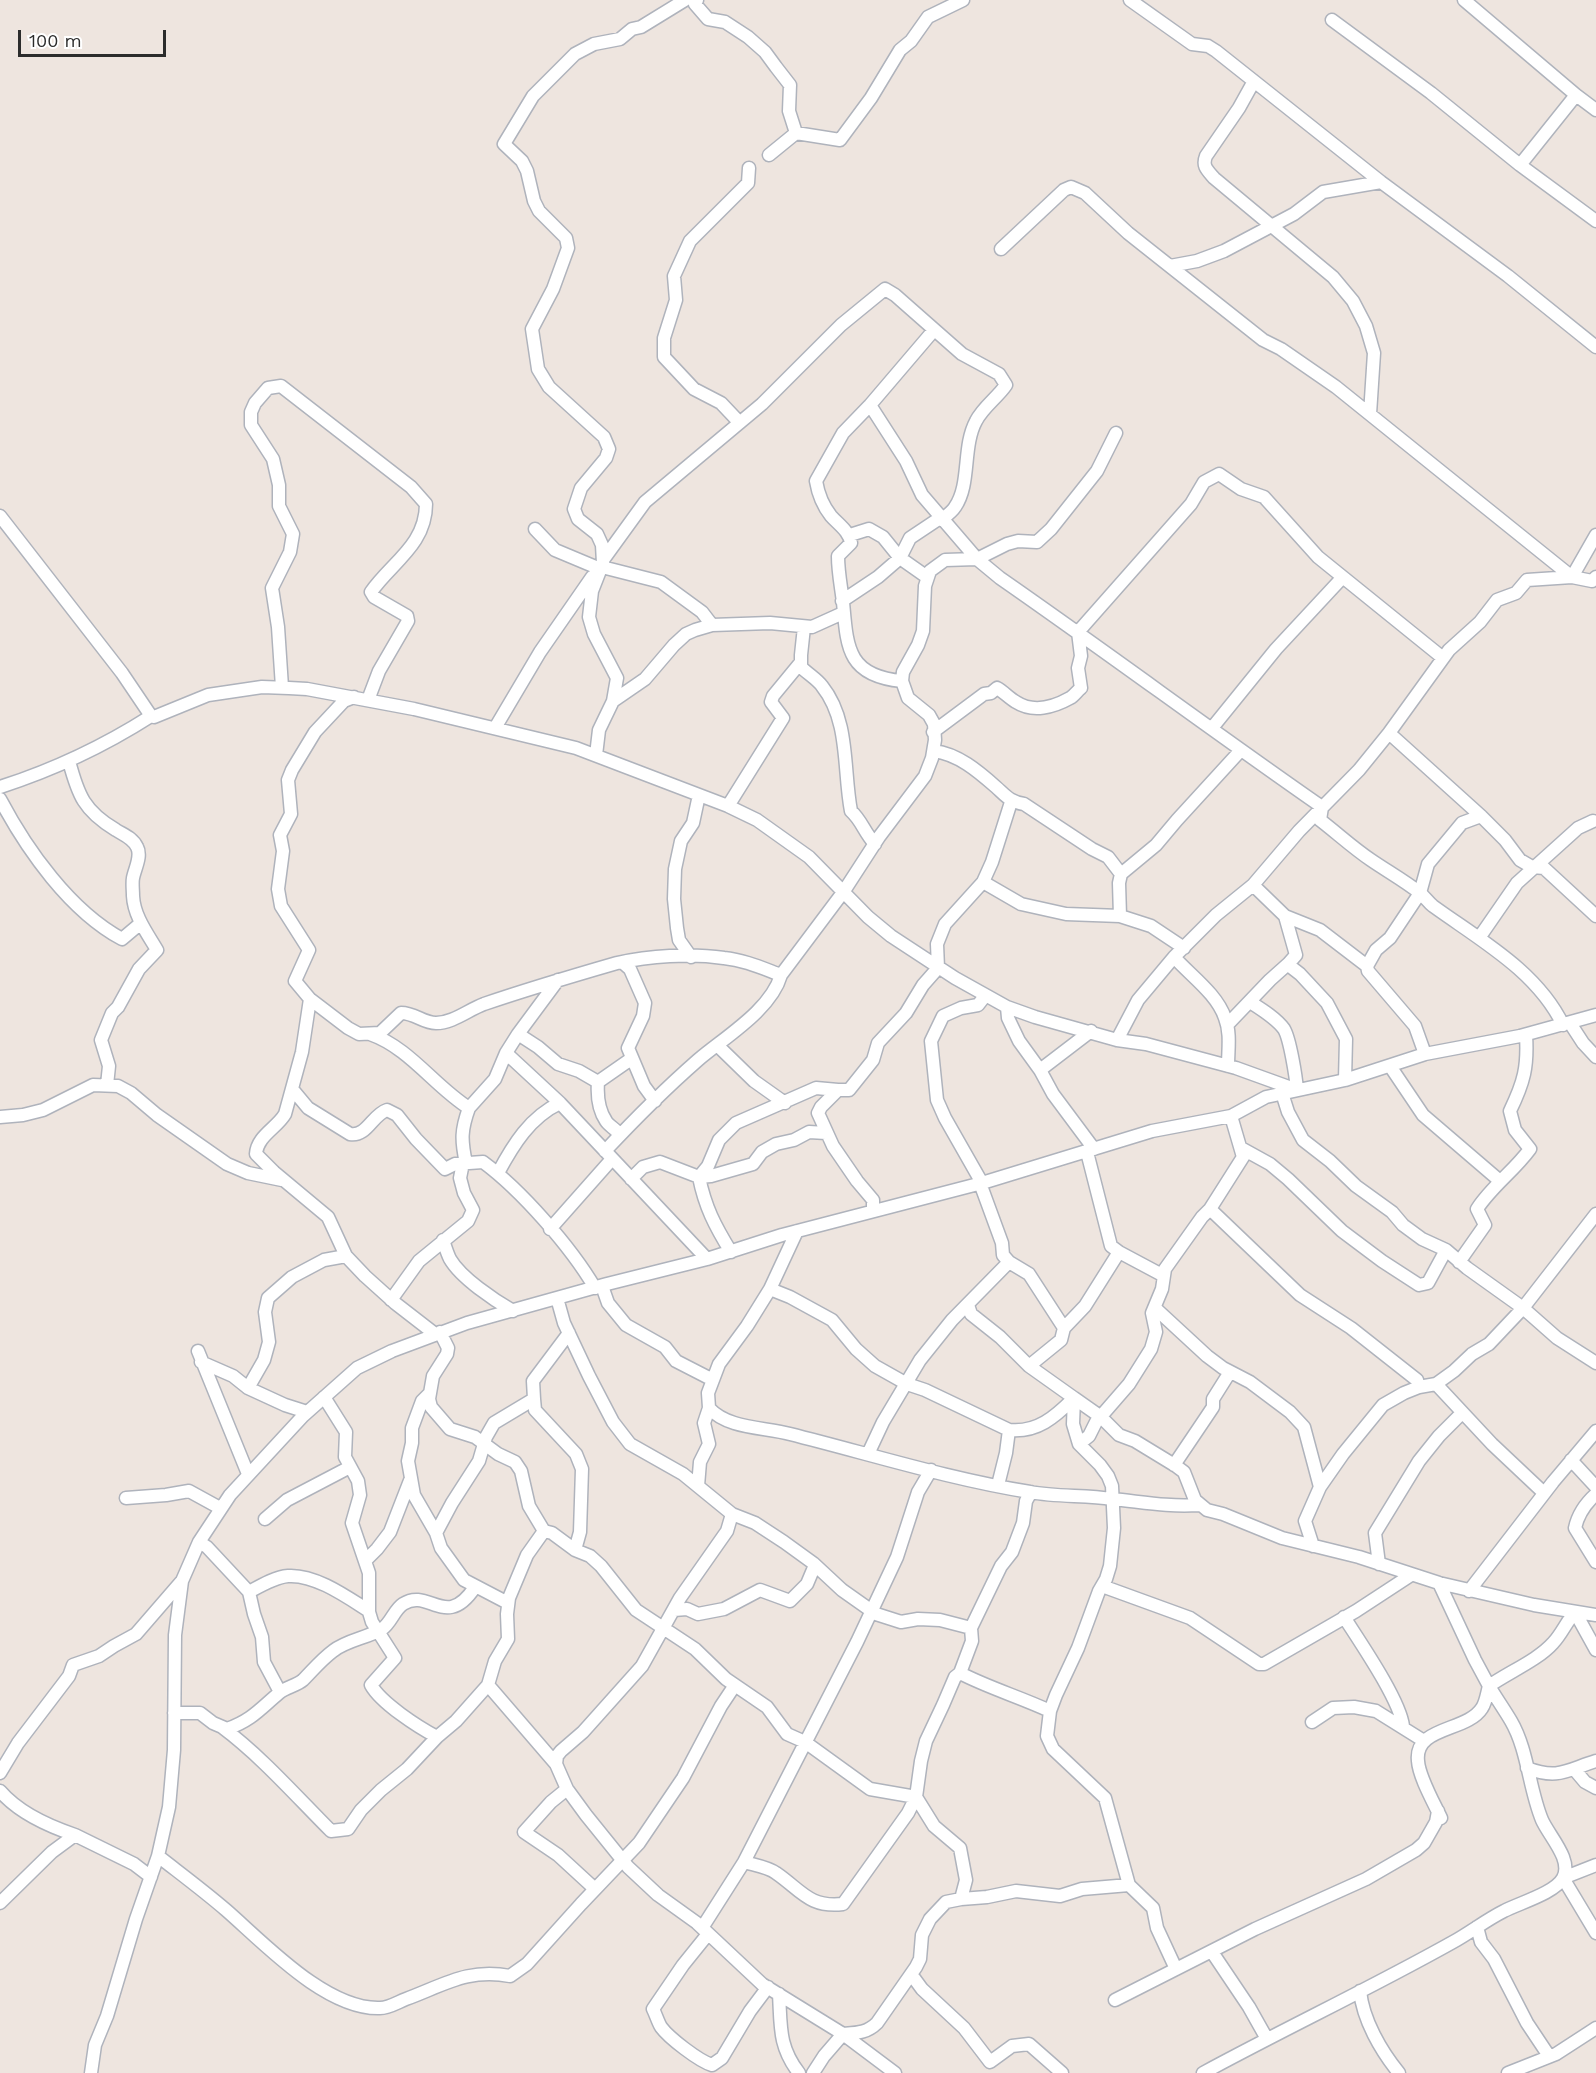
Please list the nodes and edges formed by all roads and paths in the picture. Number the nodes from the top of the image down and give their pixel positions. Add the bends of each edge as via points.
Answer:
1 (685, 0) edge
2 (697, 0) edge
3 (963, 0) edge
4 (1130, 0) edge
5 (1464, 0) edge
6 (1332, 20) dead end
7 (1254, 81) junction
8 (1576, 95) junction
9 (1596, 110) edge
10 (796, 133) junction
11 (770, 155) dead end
12 (1520, 165) junction
13 (749, 168) dead end
14 (1381, 182) junction
15 (1596, 220) edge
16 (1272, 226) junction
17 (1001, 249) dead end
18 (1170, 266) junction
19 (934, 330) junction
20 (1596, 347) edge
21 (870, 405) junction
22 (1370, 414) junction
23 (739, 422) junction
24 (1116, 433) dead end
25 (0, 516) edge
26 (941, 519) junction
27 (535, 529) dead end
28 (849, 535) junction
29 (1596, 535) edge
30 (900, 558) junction
31 (977, 559) junction
32 (601, 564) junction
33 (927, 577) junction
34 (1596, 577) edge
35 (1342, 578) junction
36 (1572, 578) junction
37 (843, 607) junction
38 (712, 625) junction
39 (804, 627) junction
40 (1078, 632) junction
41 (1443, 658) junction
42 (801, 662) junction
43 (902, 681) junction
44 (282, 687) junction
45 (354, 698) junction
46 (368, 700) junction
47 (613, 701) junction
48 (151, 716) junction
49 (495, 728) junction
50 (1212, 728) junction
51 (933, 732) junction
52 (1389, 733) junction
53 (1241, 750) junction
54 (934, 751) junction
55 (596, 755) junction
56 (69, 761) junction
57 (0, 787) edge
58 (699, 795) junction
59 (0, 799) edge
60 (1011, 802) junction
61 (728, 806) junction
62 (1322, 807) junction
63 (1481, 816) junction
64 (1593, 821) dead end
65 (875, 844) junction
66 (1532, 867) junction
67 (1121, 874) junction
68 (983, 882) junction
69 (1252, 885) junction
70 (844, 891) junction
71 (1420, 893) junction
72 (1120, 916) junction
73 (1285, 916) junction
74 (1596, 916) edge
75 (141, 923) junction
76 (1479, 939) junction
77 (1184, 948) junction
78 (691, 957) junction
79 (1174, 957) junction
80 (622, 962) junction
81 (1289, 963) junction
82 (1367, 966) junction
83 (938, 968) junction
84 (781, 975) junction
85 (558, 980) junction
86 (985, 996) junction
87 (310, 999) junction
88 (1251, 1002) junction
89 (1007, 1007) junction
90 (1596, 1015) edge
91 (1567, 1024) junction
92 (1227, 1025) junction
93 (1090, 1031) junction
94 (366, 1033) junction
95 (518, 1034) junction
96 (1526, 1035) junction
97 (1117, 1040) junction
98 (717, 1045) junction
99 (506, 1053) junction
100 (1425, 1054) junction
101 (1596, 1057) edge
102 (631, 1059) junction
103 (1228, 1066) junction
104 (1390, 1066) junction
105 (1040, 1070) junction
106 (1346, 1080) junction
107 (598, 1082) junction
108 (107, 1084) junction
109 (293, 1090) junction
110 (838, 1090) junction
111 (1297, 1090) junction
112 (1282, 1093) junction
113 (655, 1101) junction
114 (560, 1103) junction
115 (785, 1103) junction
116 (469, 1108) junction
117 (1231, 1116) junction
118 (0, 1117) edge
119 (826, 1133) junction
120 (620, 1136) junction
121 (1241, 1148) junction
122 (1090, 1150) junction
123 (256, 1154) junction
124 (609, 1155) junction
125 (464, 1163) junction
126 (238, 1169) junction
127 (498, 1173) junction
128 (699, 1177) junction
129 (631, 1179) junction
130 (284, 1180) junction
131 (1500, 1181) junction
132 (981, 1183) junction
133 (1210, 1209) junction
134 (873, 1210) junction
135 (1596, 1214) edge
136 (550, 1229) junction
137 (797, 1231) junction
138 (443, 1240) junction
139 (731, 1251) junction
140 (1446, 1251) junction
141 (1119, 1252) junction
142 (346, 1256) junction
143 (707, 1259) junction
144 (1009, 1262) junction
145 (1459, 1262) junction
146 (1164, 1276) junction
147 (598, 1287) junction
148 (770, 1289) junction
149 (556, 1298) junction
150 (391, 1300) junction
151 (968, 1305) junction
152 (1155, 1308) junction
153 (1523, 1308) junction
154 (513, 1311) junction
155 (1064, 1328) junction
156 (438, 1333) junction
157 (569, 1333) junction
158 (1596, 1363) edge
159 (1029, 1366) junction
160 (1230, 1372) junction
161 (713, 1380) junction
162 (907, 1384) junction
163 (1436, 1384) junction
164 (1419, 1387) junction
165 (248, 1388) junction
166 (429, 1394) junction
167 (324, 1397) junction
168 (1074, 1398) junction
169 (534, 1399) junction
170 (709, 1408) junction
171 (307, 1412) junction
172 (1462, 1413) junction
173 (1101, 1417) junction
174 (1009, 1430) junction
175 (1596, 1431) edge
176 (484, 1443) junction
177 (1079, 1444) junction
178 (868, 1454) junction
179 (1571, 1460) junction
180 (1174, 1465) junction
181 (350, 1467) junction
182 (932, 1470) junction
183 (248, 1474) junction
184 (411, 1478) junction
185 (998, 1485) junction
186 (698, 1486) junction
187 (1320, 1487) junction
188 (1596, 1487) edge
189 (1031, 1492) junction
190 (1544, 1493) junction
191 (1596, 1494) edge
192 (126, 1498) dead end
193 (1114, 1499) junction
194 (1199, 1505) junction
195 (220, 1508) junction
196 (732, 1514) junction
197 (265, 1519) dead end
198 (544, 1531) junction
199 (436, 1533) junction
200 (199, 1542) junction
201 (1313, 1546) junction
202 (575, 1550) junction
203 (365, 1561) junction
204 (1596, 1562) edge
205 (1379, 1564) junction
206 (815, 1566) junction
207 (1411, 1575) junction
208 (182, 1581) junction
209 (1439, 1583) junction
210 (1102, 1586) junction
211 (475, 1587) junction
212 (1469, 1591) junction
213 (249, 1592) junction
214 (508, 1604) junction
215 (674, 1610) junction
216 (870, 1610) junction
217 (369, 1611) junction
218 (1575, 1611) junction
219 (1596, 1615) edge
220 (1344, 1617) junction
221 (971, 1628) junction
222 (664, 1629) junction
223 (378, 1630) junction
224 (1596, 1650) edge
225 (960, 1673) junction
226 (488, 1685) junction
227 (735, 1685) junction
228 (1490, 1686) junction
229 (280, 1692) junction
230 (1050, 1711) junction
231 (174, 1713) junction
232 (1312, 1722) dead end
233 (1403, 1726) junction
234 (222, 1727) junction
235 (437, 1737) junction
236 (1424, 1741) junction
237 (805, 1742) junction
238 (1596, 1761) edge
239 (556, 1764) junction
240 (1527, 1768) junction
241 (1574, 1769) junction
242 (0, 1773) edge
243 (1596, 1788) edge
244 (567, 1789) junction
245 (0, 1791) edge
246 (916, 1797) junction
247 (75, 1835) junction
248 (158, 1856) junction
249 (622, 1860) junction
250 (744, 1862) junction
251 (1596, 1865) edge
252 (151, 1877) junction
253 (1563, 1878) junction
254 (1129, 1885) junction
255 (595, 1889) junction
256 (961, 1899) junction
257 (0, 1903) edge
258 (1477, 1927) junction
259 (705, 1931) junction
260 (1596, 1933) edge
261 (1212, 1952) junction
262 (1176, 1969) junction
263 (911, 1974) junction
264 (773, 1991) junction
265 (1360, 1992) junction
266 (1116, 2000) dead end
267 (1596, 2028) edge
268 (843, 2034) junction
269 (1267, 2039) junction
270 (1549, 2056) junction
271 (1516, 2072) edge
272 (91, 2073) edge
273 (799, 2073) edge
274 (813, 2073) edge
275 (895, 2073) edge
276 (1062, 2073) edge
277 (1203, 2073) edge
278 (1399, 2073) edge

1 - 32 street via 620,39 594,44 575,54 533,96 504,144 522,160 539,211 566,238 564,259 532,329 538,369 549,387 604,437 609,449 581,488 574,509 578,519 601,540
2 - 10 street via 695,4 708,19 725,22 765,52 790,85 789,111
3 - 10 street via 928,17 900,50 840,140
4 - 7 street via 1192,44 1216,51
5 - 8 street
6 - 12 street
7 - 14 street
7 - 16 street via 1203,162 1214,178
8 - 9 street
8 - 12 street
10 - 11 street
12 - 15 street
13 - 23 street via 748,183 690,241 674,276 676,300 664,338 664,357 694,388 721,403
14 - 16 street via 1323,192
14 - 20 street
16 - 18 street via 1224,251
16 - 22 street via 1334,277 1353,301 1374,353
17 - 18 street via 1071,187 1085,193
18 - 22 street via 1263,340
19 - 21 street
19 - 23 street via 885,289 841,325
19 - 26 street via 962,354 999,374 1006,385 976,420 967,444 962,490 955,507
21 - 26 street via 906,461 922,495
21 - 28 street via 843,433 816,481 830,515
22 - 36 street
23 - 32 street via 645,502
24 - 31 street via 1097,471 1037,542 1007,544
25 - 48 street
26 - 30 street via 910,538
26 - 31 street
27 - 32 street via 555,550
28 - 30 street via 869,529 883,537
28 - 37 street via 850,543 838,556
29 - 36 street
30 - 33 street
30 - 37 street
31 - 33 street via 945,560
31 - 40 street
32 - 38 street via 661,582 702,612
32 - 47 street via 589,617 617,678
32 - 49 street via 540,652
33 - 43 street via 924,631
34 - 36 street via 1592,581
35 - 40 street via 1264,497 1219,474 1204,482 1191,504
35 - 41 street
35 - 50 street via 1276,649
36 - 41 street via 1527,580 1516,593 1497,600
37 - 39 street via 822,624
37 - 43 street via 846,642 854,658 880,679
38 - 39 street via 770,623
38 - 47 street via 686,634 645,679
39 - 42 street
40 - 50 street
40 - 51 street via 1081,688 1072,697 1056,705 1027,707 997,688
41 - 52 street
42 - 61 street via 773,696 771,702 783,718
42 - 65 street via 801,668 830,697 843,736 851,811
43 - 51 street via 908,698 931,719
44 - 45 street
44 - 46 street via 272,588 290,552 293,534 279,506 273,459 250,418 268,388 281,386 411,487 426,504 422,527 412,545 371,592 407,616 408,621 379,671
44 - 48 street via 208,695
45 - 46 street
45 - 87 street via 344,701 315,732 288,780 291,814 280,835 283,851 278,889 281,906 309,950 295,981
46 - 49 street
47 - 55 street via 598,730
48 - 56 street
49 - 55 street
50 - 53 street
51 - 54 street
52 - 62 street
52 - 63 street
53 - 62 street
53 - 67 street via 1156,845
54 - 60 street via 956,756
54 - 65 street via 925,776
55 - 58 street
56 - 57 street
56 - 75 street via 85,806 130,838 139,851 133,898
58 - 61 street
58 - 78 street via 675,869 676,928
59 - 75 street via 35,856 71,900 102,928 122,939
60 - 67 street via 1024,804 1108,857
60 - 68 street
61 - 70 street via 795,846
62 - 69 street
62 - 71 street via 1320,820
63 - 66 street via 1516,856
63 - 71 street via 1462,824 1428,864
64 - 66 street via 1578,828
65 - 70 street
66 - 74 street via 1544,868
66 - 76 street via 1516,883
67 - 72 street
68 - 72 street via 1021,904 1048,911
68 - 83 street via 945,924 937,944
69 - 73 street
69 - 77 street
70 - 83 street via 884,931
70 - 84 street
71 - 76 street
71 - 82 street
72 - 77 street via 1151,926
73 - 81 street via 1296,955
73 - 82 street via 1320,930
75 - 108 street via 157,950 139,969 112,1013 101,1040 109,1066
76 - 91 street via 1544,993
77 - 79 street
78 - 80 street
78 - 84 street via 747,962
79 - 92 street via 1213,996
79 - 97 street via 1138,1000
80 - 85 street
80 - 102 street via 630,969 645,1003 628,1048
81 - 88 street
81 - 106 street via 1327,1003 1346,1039
82 - 100 street via 1415,1026
83 - 86 street
83 - 110 street via 906,1013 878,1043 873,1060 857,1082 849,1090
84 - 98 street via 768,1000
85 - 94 street via 437,1023 401,1013 380,1033
85 - 95 street
86 - 89 street
86 - 132 street via 978,1005 943,1016 931,1041 938,1100
87 - 94 street via 348,1028
87 - 109 street
88 - 92 street
88 - 111 street via 1284,1030
89 - 93 street
89 - 105 street via 1016,1036
90 - 91 street
91 - 96 street
91 - 101 street
92 - 103 street
93 - 97 street
93 - 105 street
94 - 116 street via 393,1045
95 - 99 street
95 - 107 street via 558,1064
96 - 100 street
96 - 131 street via 1522,1086 1510,1111 1515,1130 1530,1149
97 - 103 street
98 - 113 street
98 - 115 street via 754,1081
99 - 114 street
99 - 116 street via 495,1079
100 - 104 street
102 - 107 street
102 - 113 street
103 - 111 street
104 - 106 street
104 - 131 street via 1423,1115
105 - 122 street
106 - 111 street
107 - 120 street via 597,1099 606,1122
108 - 118 street via 93,1084 43,1110
108 - 126 street via 131,1093 194,1142
109 - 123 street via 281,1122 260,1142
109 - 125 street via 308,1108 354,1135 364,1131 382,1111 391,1111 445,1169
110 - 115 street via 816,1088
110 - 119 street via 818,1113
111 - 112 street
112 - 117 street
112 - 140 street via 1303,1140 1403,1225
113 - 120 street
114 - 124 street
114 - 127 street via 536,1118
115 - 128 street via 736,1123 719,1140
116 - 125 street via 461,1141
117 - 121 street
117 - 122 street via 1152,1131
119 - 128 street via 808,1132 762,1152 753,1164
119 - 134 street via 873,1200
120 - 124 street
121 - 133 street via 1243,1157
121 - 140 street via 1288,1179 1342,1231 1419,1284 1428,1283
122 - 132 street
122 - 141 street via 1111,1246
123 - 126 street
123 - 130 street
124 - 129 street
124 - 136 street
125 - 127 street via 483,1162
125 - 138 street via 460,1178 472,1210 468,1221
126 - 130 street
127 - 136 street
128 - 129 street via 660,1162 643,1167
128 - 139 street via 712,1220
129 - 143 street
130 - 142 street via 328,1217
131 - 145 street via 1477,1209 1485,1225
132 - 134 street
132 - 144 street
133 - 146 street via 1177,1251
133 - 164 street via 1300,1295 1351,1328 1417,1380
134 - 137 street
135 - 153 street
136 - 147 street
137 - 139 street
137 - 148 street
138 - 150 street via 419,1262
138 - 154 street via 450,1259 462,1274
139 - 143 street
140 - 145 street
141 - 146 street
141 - 155 street via 1085,1306
142 - 150 street
142 - 165 street via 324,1260 292,1277 268,1298 265,1312 269,1342
143 - 147 street
144 - 151 street
144 - 155 street via 1029,1274
145 - 153 street
146 - 152 street
147 - 149 street
147 - 161 street via 626,1325 665,1347 676,1361
148 - 161 street via 719,1364
148 - 162 street via 832,1320 875,1366
149 - 154 street
149 - 157 street
150 - 156 street
151 - 159 street via 971,1314
151 - 162 street via 920,1360
152 - 160 street
152 - 173 street via 1152,1313 1156,1332 1151,1349 1129,1384
153 - 158 street via 1557,1338
153 - 163 street via 1490,1344
154 - 156 street
155 - 159 street via 1061,1340
156 - 166 street via 448,1348 432,1376
156 - 167 street via 357,1368
157 - 169 street via 533,1381
157 - 186 street via 613,1422 630,1444
159 - 168 street
160 - 180 street via 1213,1399 1213,1407
160 - 187 street via 1250,1382 1304,1427
161 - 170 street via 708,1393
162 - 174 street
162 - 178 street via 882,1422
163 - 164 street
163 - 172 street
164 - 187 street via 1383,1405
165 - 171 street
165 - 183 street via 200,1356
166 - 176 street via 434,1413 450,1429
166 - 184 street via 422,1401 412,1428 408,1461
167 - 171 street
167 - 181 street via 346,1432 345,1457
168 - 173 street
168 - 174 street via 1037,1428
168 - 177 street via 1073,1424
169 - 176 street via 494,1423
169 - 202 street via 535,1410 576,1454 582,1469 580,1532
170 - 178 street via 717,1417 736,1423
170 - 186 street via 704,1423 709,1444 700,1462
171 - 183 street
172 - 190 street
172 - 205 street via 1419,1461 1375,1533
173 - 177 street
173 - 180 street via 1119,1435
174 - 185 street
175 - 179 street
176 - 198 street via 515,1462 529,1506
176 - 199 street via 479,1461
177 - 193 street via 1108,1476
178 - 182 street
179 - 188 street
179 - 190 street
180 - 194 street via 1184,1472
181 - 197 street via 286,1500
181 - 203 street via 360,1495 352,1523
182 - 185 street
182 - 216 street via 918,1492 897,1557
183 - 195 street
184 - 199 street via 414,1496
184 - 203 street via 390,1532
185 - 189 street
186 - 196 street
187 - 201 street via 1305,1521
189 - 193 street
189 - 221 street via 1012,1552 1001,1566
190 - 212 street
191 - 204 street via 1588,1501 1575,1528
192 - 195 street via 189,1491
193 - 194 street
193 - 210 street via 1110,1566
194 - 201 street
195 - 200 street
196 - 206 street via 755,1523
196 - 215 street via 727,1531
198 - 202 street
198 - 214 street via 527,1555
199 - 211 street via 451,1563
200 - 208 street
200 - 213 street
201 - 205 street
202 - 222 street via 590,1556 636,1610
203 - 217 street via 369,1573
205 - 207 street
206 - 215 street via 807,1584 790,1602 760,1590 724,1609 698,1614 687,1609
206 - 216 street
207 - 209 street
207 - 220 street
208 - 231 street via 175,1635
208 - 242 street via 136,1634 99,1656 73,1665
209 - 212 street
209 - 228 street
210 - 220 street via 1190,1618 1259,1664
210 - 230 street
211 - 214 street
211 - 223 street via 462,1604 454,1606 415,1600 402,1604 384,1628
212 - 218 street
213 - 217 street via 288,1576 320,1582
213 - 229 street via 262,1637 264,1662
214 - 226 street via 508,1639 495,1661
215 - 222 street
216 - 221 street via 901,1622 918,1618
216 - 237 street
217 - 223 street
218 - 219 street
218 - 224 street
218 - 228 street via 1554,1642
220 - 233 street via 1391,1696
221 - 225 street via 972,1641
222 - 227 street via 695,1649
222 - 239 street via 642,1666 561,1751
223 - 229 street via 334,1650 300,1682
223 - 235 street via 395,1658 371,1685 377,1695
225 - 230 street
225 - 246 street via 954,1677 926,1741
226 - 235 street
226 - 239 street
227 - 237 street via 767,1707 787,1734
227 - 249 street via 683,1778 639,1843
228 - 236 street via 1476,1714
228 - 240 street via 1512,1721
229 - 234 street via 245,1723 227,1730
230 - 254 street via 1049,1743 1105,1798
231 - 234 street via 200,1713
231 - 248 street via 172,1784
232 - 233 street via 1333,1708 1354,1707 1376,1711
233 - 236 street
234 - 235 street via 271,1769 331,1831 348,1829 361,1810
236 - 261 street via 1418,1761 1442,1819 1440,1832 1366,1879
237 - 246 street via 870,1789
237 - 250 street
238 - 241 street
239 - 244 street
240 - 241 street via 1549,1775
240 - 253 street via 1542,1821 1564,1861
241 - 243 street
244 - 249 street
244 - 255 street via 524,1832 558,1855
245 - 247 street via 10,1803
246 - 250 street via 843,1905 826,1906 798,1893 774,1871
246 - 256 street via 934,1826 960,1848 966,1880
247 - 252 street via 134,1864
247 - 257 street
248 - 252 street
248 - 255 street via 307,1980 363,2007 382,2008 474,1974 510,1976 527,1964
249 - 255 street
249 - 259 street
250 - 259 street
251 - 253 street
252 - 272 street via 95,2045
253 - 258 street via 1555,1887
253 - 260 street
254 - 256 street via 1082,1889 1060,1896 1016,1891
254 - 262 street via 1153,1908 1157,1928
256 - 263 street via 946,1902 930,1919 922,1935 920,1959
258 - 265 street
258 - 270 street via 1481,1942
259 - 264 street
259 - 264 street via 653,2009 662,2028 692,2055 712,2065 722,2058 750,2011
261 - 262 street
261 - 269 street
262 - 266 street
263 - 268 street via 872,2028
263 - 276 street via 964,2028 990,2062 1012,2046 1029,2044
264 - 268 street
264 - 273 street via 781,2037
265 - 269 street
265 - 278 street via 1369,2021
267 - 270 street
268 - 274 street
268 - 275 street
269 - 277 street
270 - 271 street

